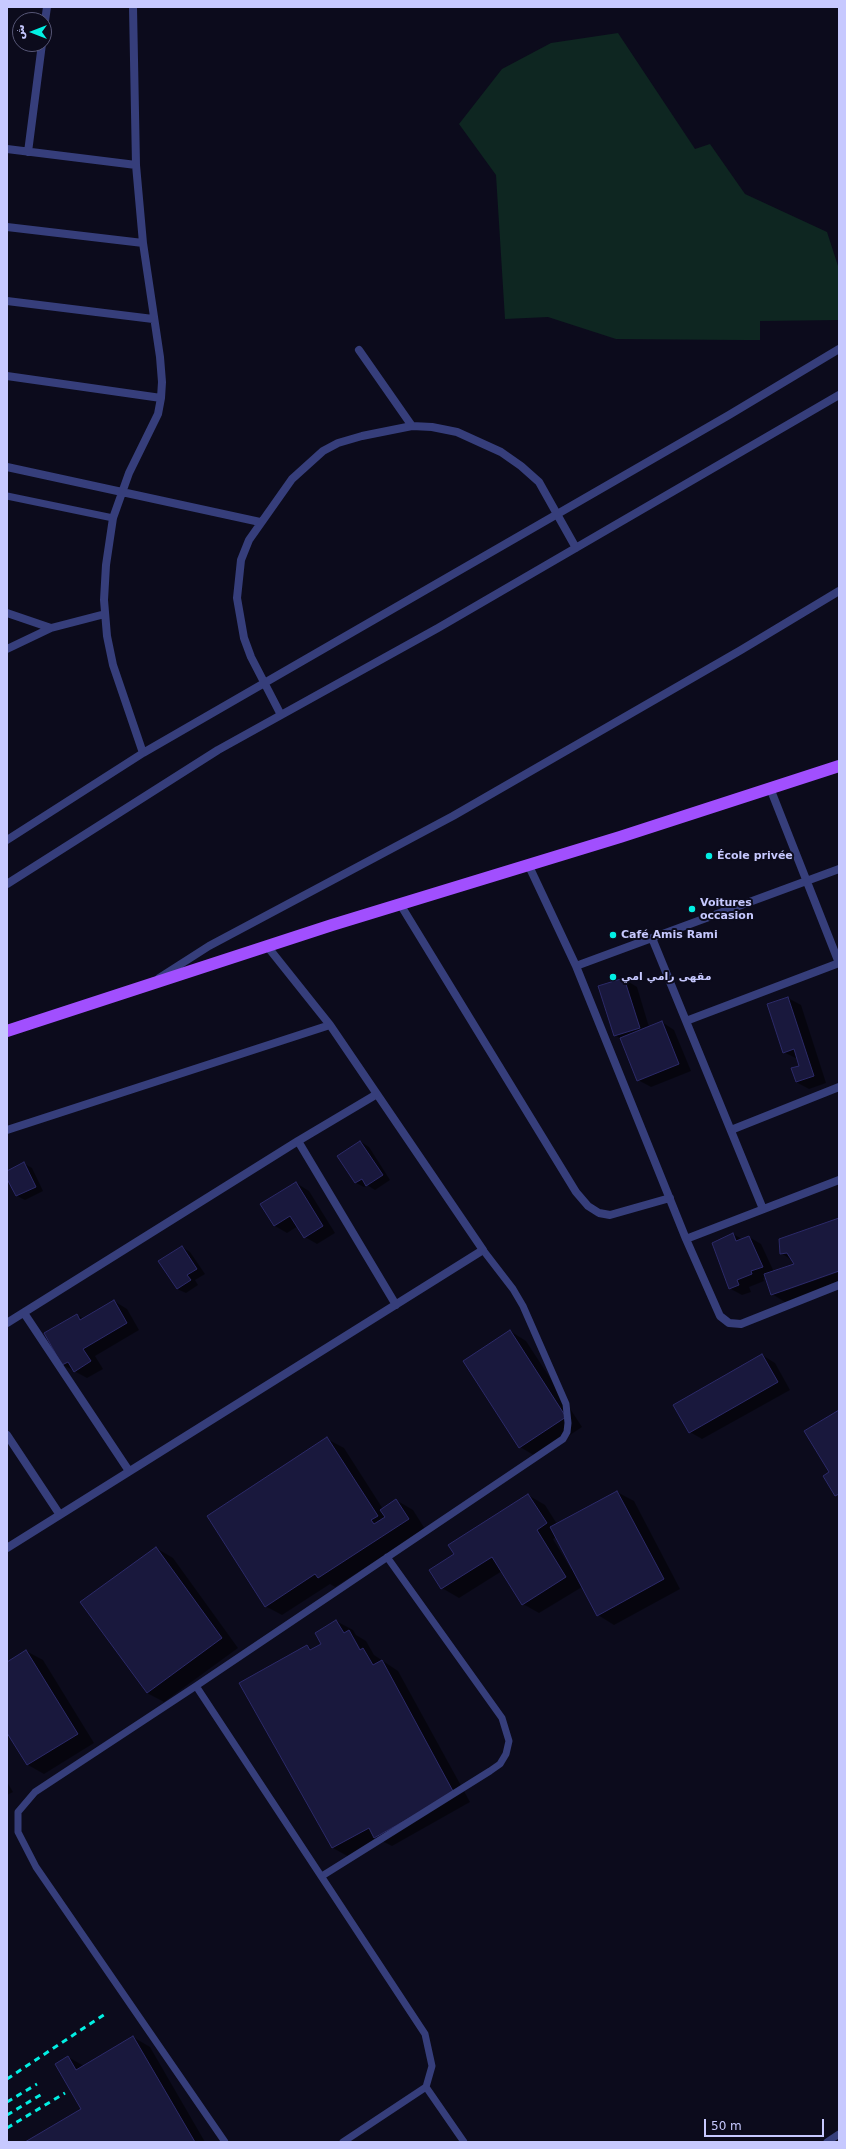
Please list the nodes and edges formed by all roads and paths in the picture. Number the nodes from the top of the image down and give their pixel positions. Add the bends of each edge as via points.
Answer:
1 (133, 7) edge
2 (41, 52) edge
3 (7, 150) edge
4 (28, 152) junction
5 (136, 165) junction
6 (7, 227) edge
7 (143, 243) junction
8 (7, 301) edge
9 (153, 319) junction
10 (839, 349) edge
11 (359, 350) dead end
12 (7, 376) edge
13 (839, 395) edge
14 (161, 398) junction
15 (412, 426) junction
16 (7, 467) edge
17 (121, 492) junction
18 (7, 496) edge
19 (558, 513) junction
20 (113, 518) junction
21 (260, 522) junction
22 (576, 548) junction
23 (839, 591) edge
24 (7, 613) edge
25 (105, 614) junction
26 (51, 628) junction
27 (7, 649) edge
28 (264, 682) junction
29 (281, 715) junction
30 (143, 753) junction
31 (839, 766) edge
32 (770, 788) junction
33 (7, 840) edge
34 (528, 864) junction
35 (839, 869) edge
36 (808, 881) junction
37 (7, 884) edge
38 (400, 904) junction
39 (652, 938) junction
40 (267, 946) junction
41 (839, 963) edge
42 (576, 966) junction
43 (146, 986) junction
44 (686, 1021) junction
45 (330, 1025) junction
46 (7, 1031) edge
47 (839, 1087) edge
48 (377, 1094) junction
49 (7, 1130) edge
50 (730, 1130) junction
51 (298, 1141) junction
52 (839, 1180) edge
53 (670, 1198) junction
54 (763, 1209) junction
55 (686, 1239) junction
56 (484, 1250) junction
57 (839, 1284) edge
58 (396, 1304) junction
59 (24, 1312) junction
60 (7, 1323) edge
61 (7, 1435) edge
62 (129, 1471) junction
63 (60, 1515) junction
64 (7, 1548) edge
65 (387, 1557) junction
66 (196, 1686) junction
67 (322, 1876) junction
68 (426, 2087) junction
69 (839, 2134) edge
70 (225, 2142) edge
71 (343, 2142) edge
72 (464, 2142) edge
73 (827, 2142) edge

1 - 5 street
2 - 4 street
3 - 4 street
4 - 5 street
5 - 7 street
6 - 7 street
7 - 9 street
8 - 9 street
9 - 14 street via 160,357
10 - 19 street
11 - 15 street
12 - 14 street
13 - 22 street
14 - 17 street via 158,414 142,443
15 - 19 street via 456,432 501,452 539,482
15 - 21 street via 362,436 338,443 323,451 292,479
16 - 17 street
17 - 20 street
17 - 21 street
18 - 20 lane
19 - 22 street
19 - 28 street
20 - 25 street via 106,565
21 - 28 street via 241,560 237,598 244,638
22 - 29 street
23 - 43 street via 452,816 209,946
24 - 26 street
25 - 26 street
25 - 30 street via 113,665
26 - 27 street
28 - 29 street
28 - 30 street
29 - 37 street via 211,755
30 - 33 street
31 - 32 main road
32 - 34 main road
32 - 36 street
34 - 38 main road
34 - 42 street
35 - 36 street
36 - 39 street
36 - 41 street
38 - 40 main road
38 - 53 street via 576,1192 588,1206 599,1214 610,1215
39 - 42 street
39 - 44 street
40 - 43 main road
40 - 45 street
41 - 44 street
42 - 53 street
43 - 46 main road
44 - 50 street
45 - 48 street
45 - 49 street
47 - 50 street
48 - 51 street
48 - 56 street
50 - 54 street
51 - 58 street
51 - 59 street
52 - 54 street
53 - 55 street
54 - 55 street
55 - 57 street via 720,1316 729,1323 741,1324
56 - 58 street
56 - 65 lane via 523,1306 566,1404 567,1432 563,1439
58 - 62 street
59 - 60 street
59 - 62 street
61 - 63 street
62 - 63 street
63 - 64 street
65 - 66 lane
65 - 67 lane via 502,1718 508,1736 506,1754 500,1764 490,1771
66 - 67 lane
66 - 70 lane via 35,1792 22,1804 16,1821 23,1844 36,1867
67 - 68 lane via 424,2034 432,2066
68 - 71 lane
68 - 72 lane
69 - 73 lane

